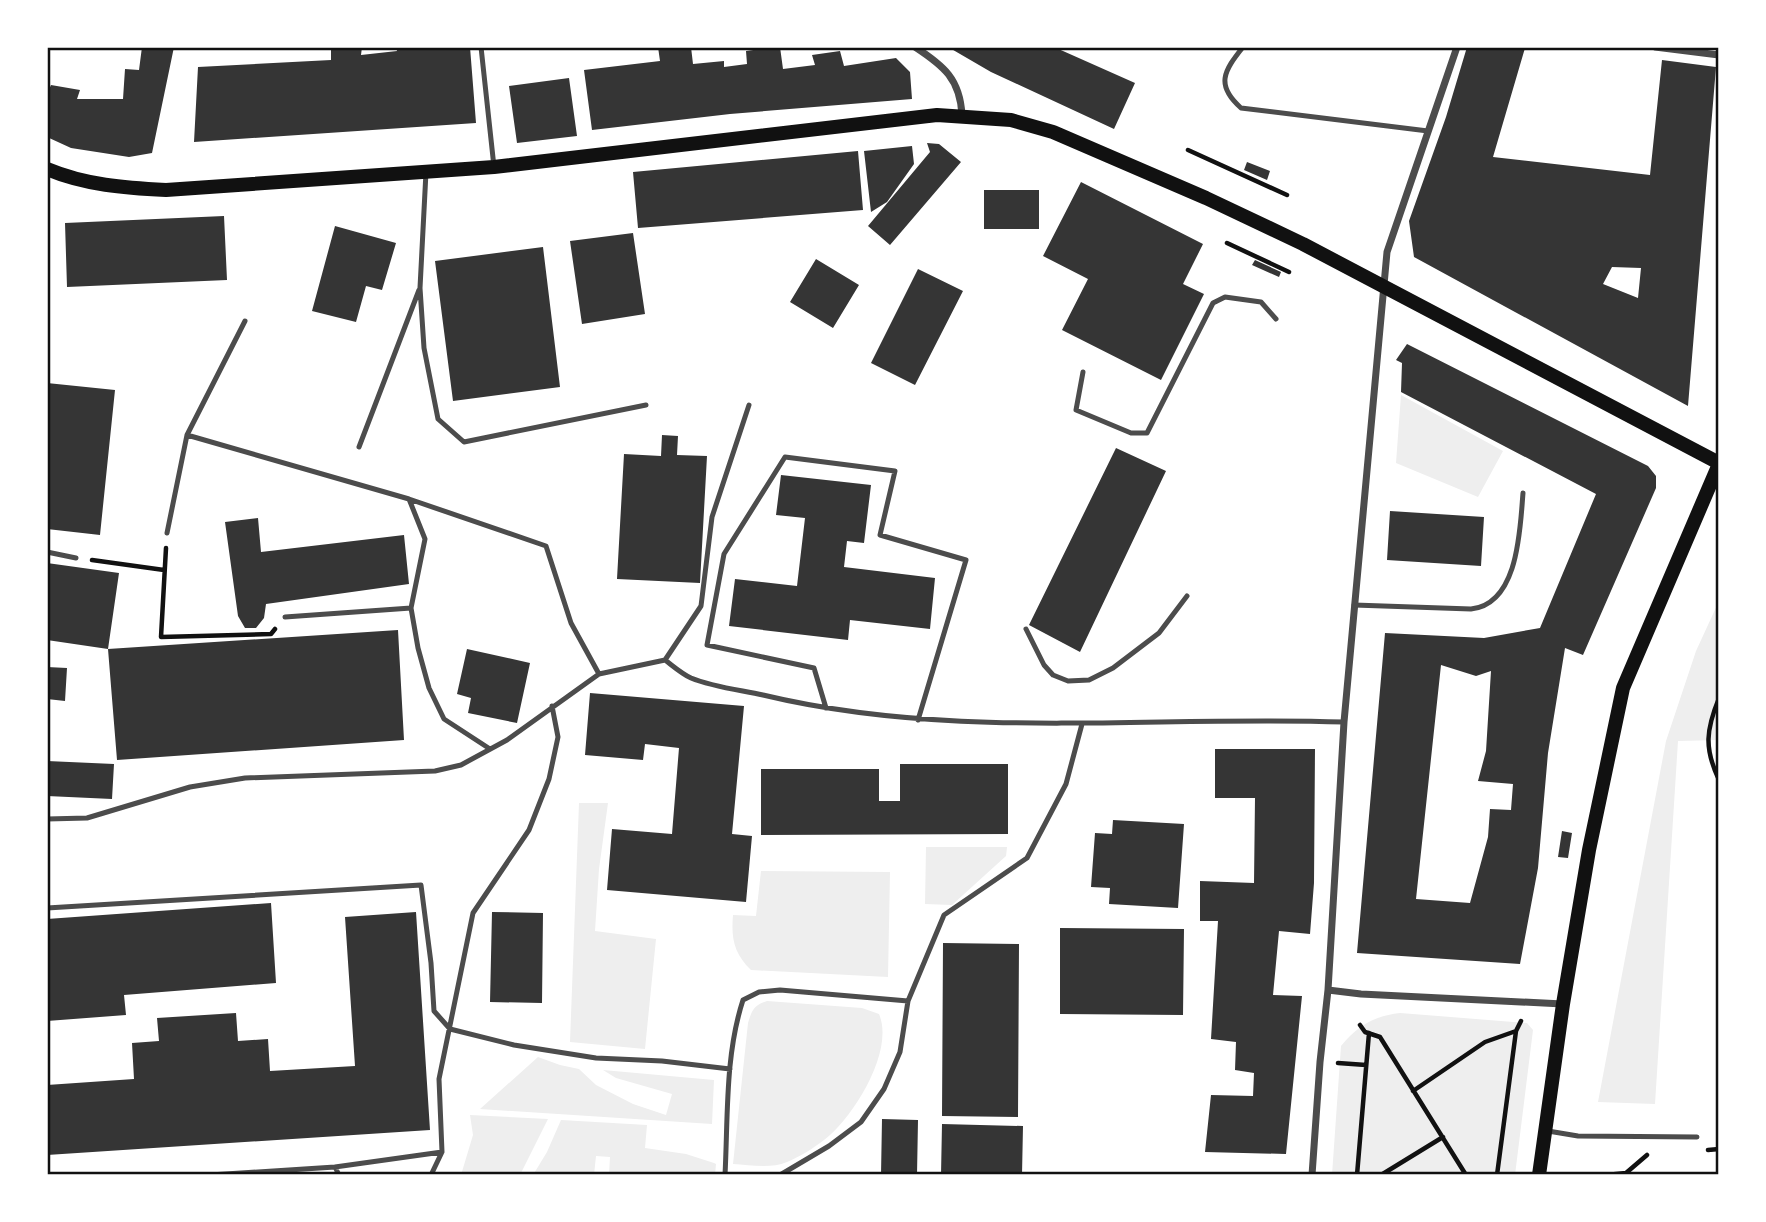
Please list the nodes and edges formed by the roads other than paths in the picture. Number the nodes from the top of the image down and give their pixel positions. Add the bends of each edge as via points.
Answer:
1 (481, 47) edge
2 (915, 47) edge
3 (1243, 47) edge
4 (1457, 47) edge
5 (1655, 47) edge
6 (1719, 55) edge
7 (962, 115) junction
8 (1429, 131) junction
9 (494, 167) junction
10 (47, 169) edge
11 (426, 172) junction
12 (1383, 287) junction
13 (420, 288) junction
14 (1276, 319) dead end
15 (245, 321) dead end
16 (1083, 372) dead end
17 (432, 384) junction
18 (425, 394) dead end
19 (646, 404) dead end
20 (749, 405) dead end
21 (187, 435) junction
22 (359, 447) dead end
23 (1719, 463) edge
24 (1522, 493) dead end
25 (410, 499) junction
26 (166, 533) road end
27 (47, 552) edge
28 (76, 558) road end
29 (1187, 596) dead end
30 (1354, 605) junction
31 (411, 608) junction
32 (285, 617) road end
33 (1026, 629) dead end
34 (665, 660) junction
35 (599, 674) junction
36 (552, 706) junction
37 (826, 708) junction
38 (918, 720) junction
39 (1344, 722) junction
40 (1082, 724) junction
41 (490, 749) junction
42 (47, 819) edge
43 (47, 908) edge
44 (1328, 990) junction
45 (908, 1001) junction
46 (1563, 1004) junction
47 (450, 1029) junction
48 (730, 1069) junction
49 (1545, 1131) junction
50 (1697, 1137) dead end
51 (442, 1152) junction
52 (335, 1167) junction
53 (210, 1175) edge
54 (340, 1175) edge
55 (431, 1175) edge
56 (725, 1175) edge
57 (780, 1175) edge
58 (1312, 1175) edge
59 (1539, 1175) edge

1 - 9 lane
2 - 7 street via 950,74 961,99
3 - 8 lane via 1228,65 1225,79 1225,89 1241,108
4 - 8 street
5 - 6 street
7 - 9 main road
7 - 12 main road via 1011,120 1054,132 1206,198
8 - 12 street via 1387,252
9 - 11 main road
10 - 11 main road via 82,181 166,190
11 - 13 lane
12 - 23 main road
12 - 30 street
13 - 17 lane
13 - 22 lane
14 - 16 lane via 1261,302 1224,297 1213,303 1147,433 1131,433 1076,410
15 - 21 lane
17 - 18 lane
17 - 19 lane via 438,419 464,442
20 - 34 lane via 712,517 701,606
21 - 25 lane
21 - 26 lane
23 - 46 main road via 1623,688
24 - 30 lane via 1516,557 1502,589 1489,604 1471,609
25 - 31 lane via 425,539
25 - 35 lane via 546,546 571,623
27 - 28 lane
29 - 33 lane via 1159,633 1089,680 1068,681 1053,675
30 - 39 street
31 - 32 lane
31 - 41 lane via 429,688 444,719
34 - 35 lane
34 - 37 lane via 691,678
35 - 36 lane
36 - 41 lane
36 - 47 lane via 558,737 549,779 529,830 473,913
37 - 38 lane
37 - 38 lane via 814,668 707,645 724,554 785,457 895,471 880,535 966,560
38 - 40 lane
39 - 40 lane
39 - 44 street
40 - 45 lane via 1066,784 1027,858 944,915
41 - 42 lane via 461,765 435,771 245,778 190,786 87,818
43 - 47 lane via 421,885 434,1011
44 - 46 street
44 - 58 street
45 - 48 lane via 759,992 743,1000
45 - 57 lane via 900,1052 884,1089 861,1122
46 - 49 main road
47 - 48 lane via 596,1058
47 - 51 lane via 439,1079
48 - 56 lane
49 - 50 lane via 1578,1136
49 - 59 main road
51 - 52 lane
51 - 55 lane
52 - 53 lane
52 - 54 lane

